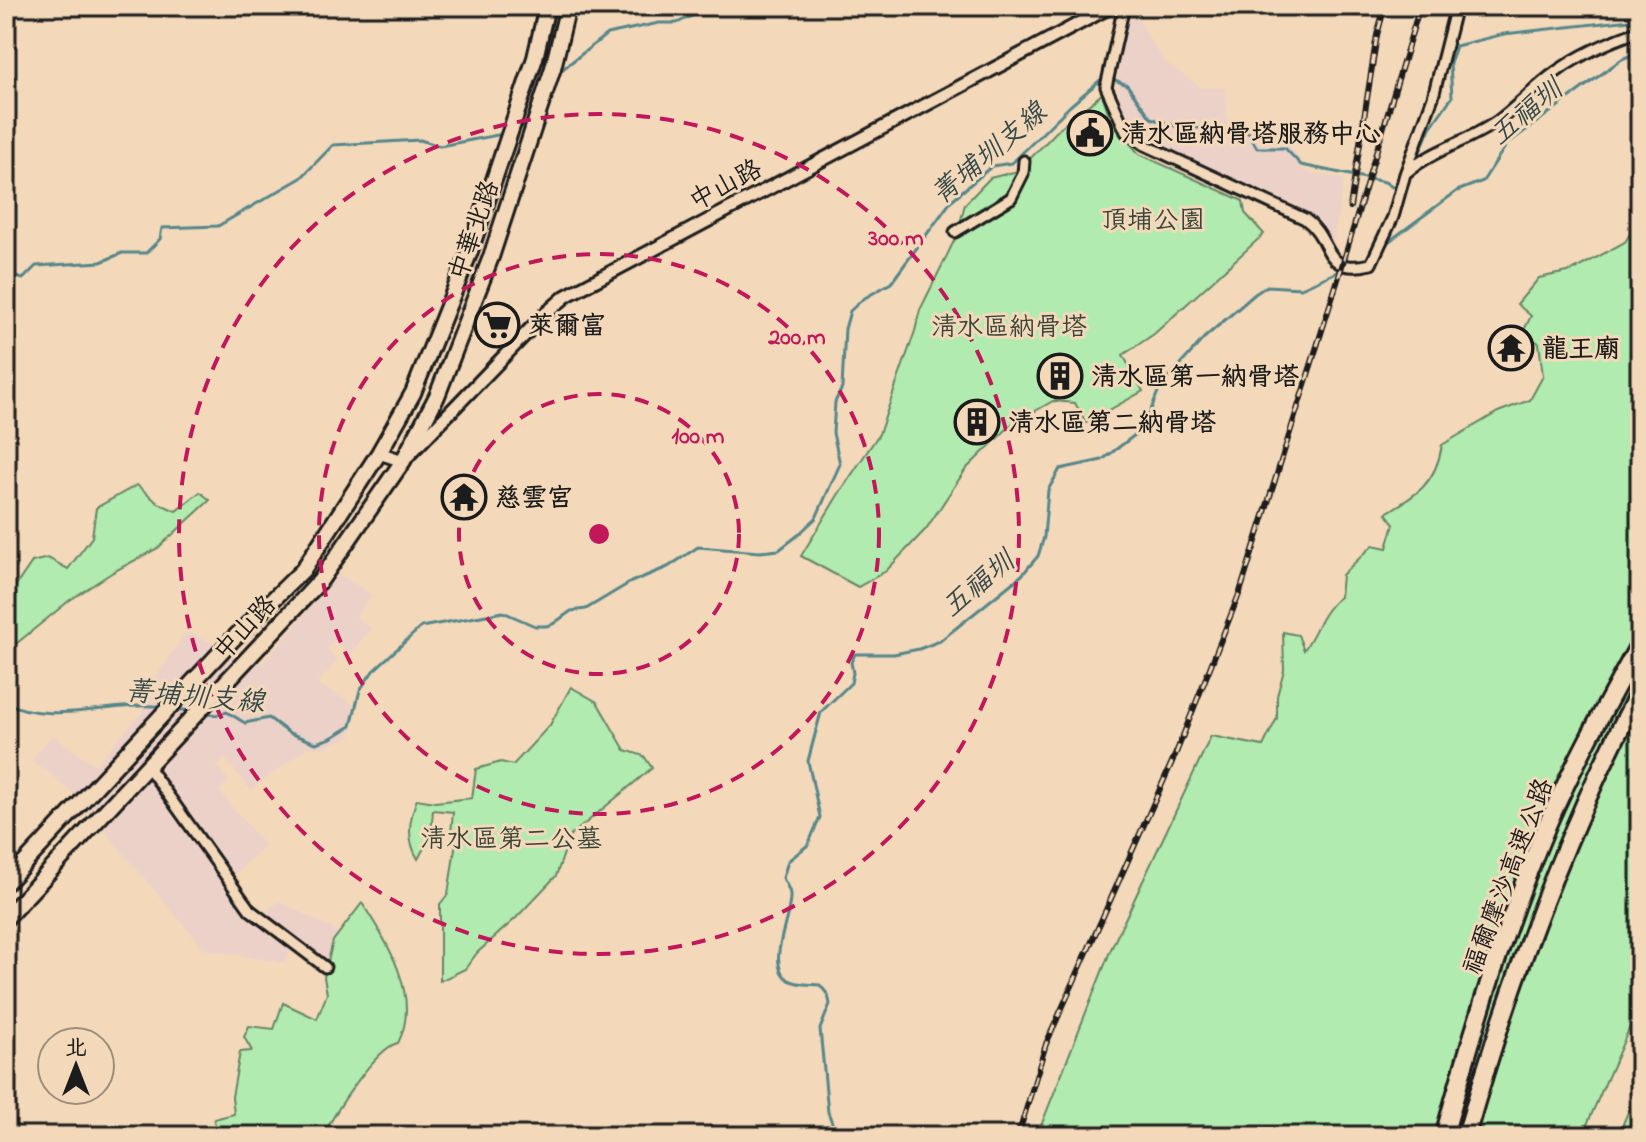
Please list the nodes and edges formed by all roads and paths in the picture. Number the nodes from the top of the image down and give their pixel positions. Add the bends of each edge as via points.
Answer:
1 (547, 6) edge
2 (568, 6) edge
3 (1112, 6) edge
4 (1124, 6) edge
5 (1456, 6) edge
6 (1640, 31) edge
7 (1024, 161) dead end
8 (1405, 174) junction
9 (955, 232) dead end
10 (379, 453) junction
11 (403, 461) junction
12 (1640, 643) edge
13 (1640, 690) edge
14 (148, 767) junction
15 (6, 883) edge
16 (6, 918) edge
17 (325, 967) dead end
18 (1444, 1136) edge
19 (1466, 1136) edge

1 - 10 main road, 中華北路 via 535,58 469,254 413,393
2 - 11 main road, 中華北路 via 491,257 437,396
3 - 11 street, 中山路 via 566,296
4 - 8 street via 1106,87 1126,132 1305,219 1339,265 1371,264
5 - 8 street via 1433,97
6 - 8 street via 1594,48 1499,120 1421,160
7 - 9 street via 1011,198
10 - 11 street
10 - 15 main road, 中山路 via 303,570
11 - 14 main road, 中山路 via 320,581
12 - 18 highway, 福爾摩沙高速公路 via 1548,823 1502,945
13 - 19 highway, 福爾摩沙高速公路 via 1563,850 1496,1031
14 - 16 main road, 中山路
14 - 17 street via 250,910

